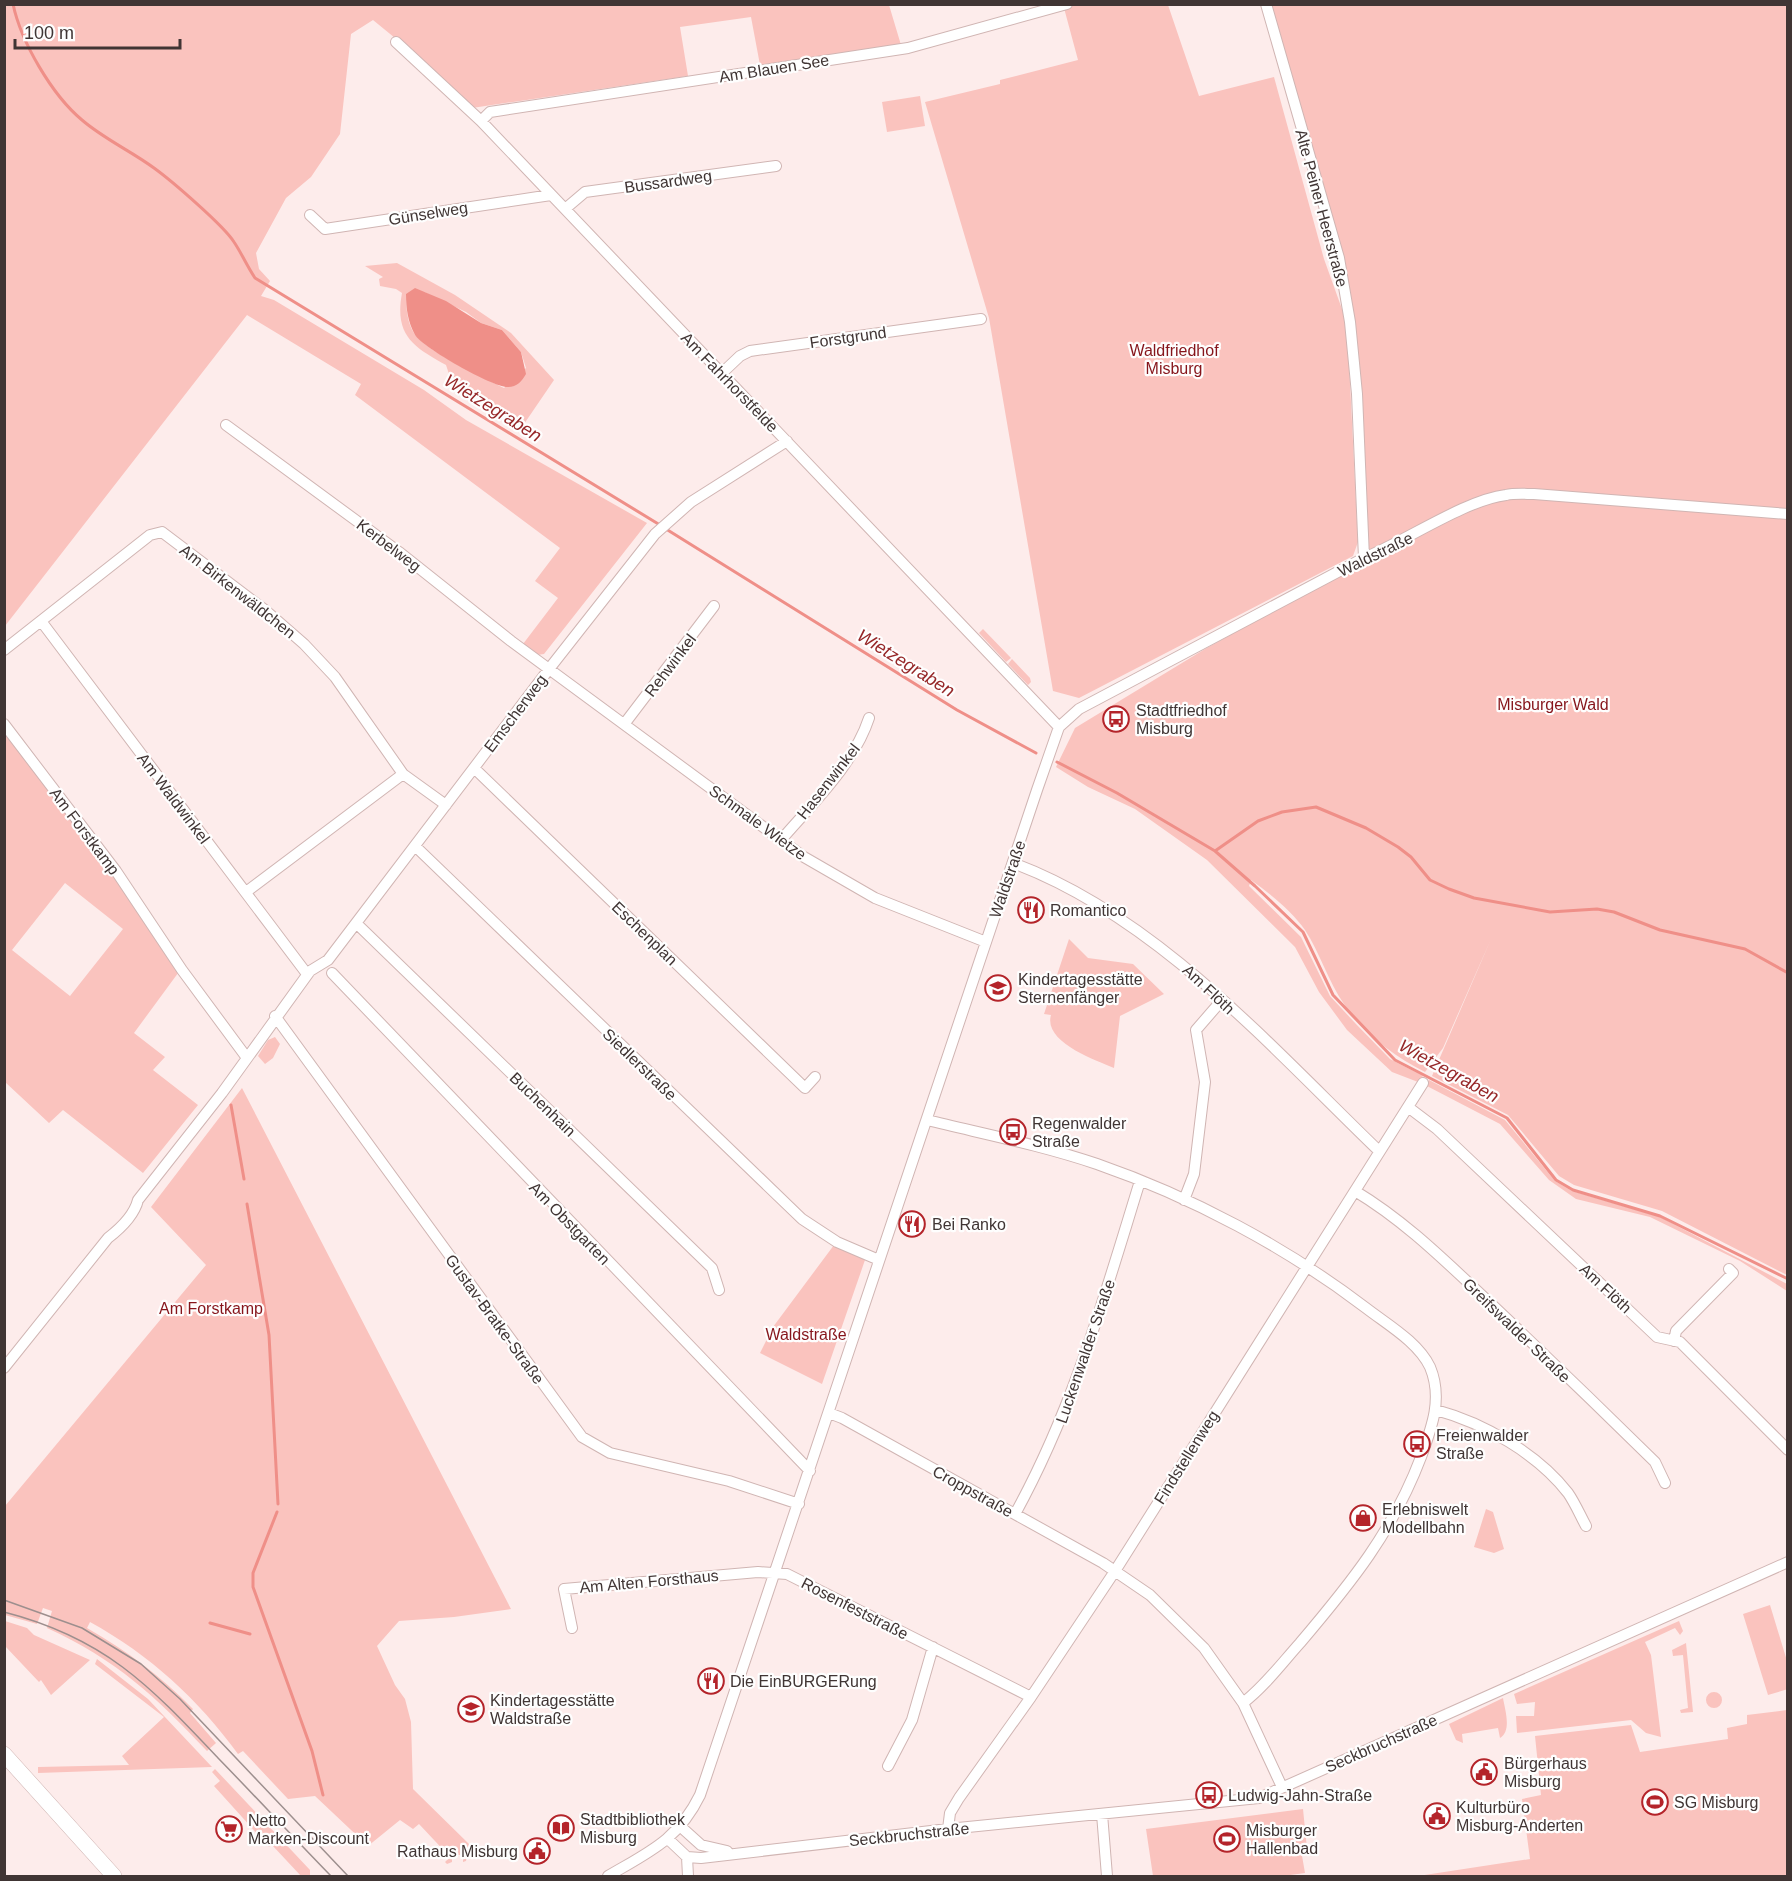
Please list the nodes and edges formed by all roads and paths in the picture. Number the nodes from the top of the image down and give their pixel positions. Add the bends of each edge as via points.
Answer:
1 (1067, 4) edge
2 (1266, 4) edge
3 (396, 42) dead end
4 (480, 121) junction
5 (776, 166) dead end
6 (551, 195) junction
7 (565, 209) junction
8 (310, 215) dead end
9 (981, 319) dead end
10 (722, 373) junction
11 (226, 425) dead end
12 (787, 441) junction
13 (1788, 514) edge
14 (1364, 558) junction
15 (714, 606) dead end
16 (41, 621) junction
17 (4, 650) edge
18 (549, 669) junction
19 (869, 718) dead end
20 (625, 723) junction
21 (4, 724) edge
22 (1059, 727) junction
23 (474, 768) junction
24 (403, 774) junction
25 (446, 804) junction
26 (781, 840) junction
27 (415, 846) junction
28 (1013, 863) junction
29 (246, 892) junction
30 (357, 924) junction
31 (986, 942) junction
32 (332, 973) dead end
33 (307, 974) junction
34 (1222, 1000) junction
35 (275, 1016) junction
36 (247, 1058) junction
37 (816, 1077) dead end
38 (1423, 1083) dead end
39 (1408, 1107) junction
40 (927, 1120) junction
41 (1379, 1150) junction
42 (1140, 1181) junction
43 (1355, 1191) junction
44 (1184, 1200) junction
45 (879, 1260) junction
46 (1307, 1267) junction
47 (1729, 1269) dead end
48 (719, 1290) dead end
49 (1674, 1341) junction
50 (6, 1362) edge
51 (1436, 1410) junction
52 (829, 1413) junction
53 (1788, 1450) edge
54 (810, 1471) junction
55 (1665, 1483) dead end
56 (799, 1504) junction
57 (1016, 1514) junction
58 (1586, 1526) dead end
59 (1788, 1562) edge
60 (1115, 1571) junction
61 (776, 1573) junction
62 (572, 1628) dead end
63 (933, 1647) junction
64 (1031, 1697) junction
65 (1243, 1703) junction
66 (6, 1759) edge
67 (888, 1766) dead end
68 (1282, 1787) junction
69 (1102, 1814) junction
70 (681, 1827) junction
71 (948, 1829) junction
72 (668, 1839) junction
73 (735, 1853) junction
74 (687, 1857) junction
75 (114, 1876) edge
76 (608, 1876) edge
77 (688, 1876) edge
78 (1107, 1876) edge

1 - 4 street, Am Blauen See via 908,48 490,112
2 - 14 street, Alte Peiner Heerstraße via 1341,268 1357,394
3 - 4 street, Am Fahrhorstfelde
4 - 6 street, Am Fahrhorstfelde
5 - 7 street, Bussardweg via 585,192
6 - 7 street, Am Fahrhorstfelde
6 - 8 street, Günselweg via 326,229
7 - 10 street, Am Fahrhorstfelde
9 - 10 street, Forstgrund via 750,351
10 - 12 street, Am Fahrhorstfelde
11 - 18 street, Kerbelweg
12 - 18 street, Emscherweg via 721,480 669,520
12 - 22 street, Am Fahrhorstfelde
13 - 14 street, Waldstraße via 1505,495 1479,502
14 - 22 street, Waldstraße via 1079,709
15 - 20 street, Rehwinkel
16 - 17 street
16 - 24 street, Am Birkenwäldchen via 150,535 162,532 304,644 335,677
16 - 29 street, Am Waldwinkel
18 - 20 street, Schmale Wietze
18 - 23 street, Emscherweg
19 - 26 street, Hasenwinkel via 864,734 847,759
20 - 26 street, Schmale Wietze
21 - 36 street, Am Forstkamp via 116,871
22 - 28 street, Waldstraße
23 - 25 street, Emscherweg
23 - 37 street, Eschenplan via 805,1088
24 - 25 street, Am Birkenwäldchen
24 - 29 street
25 - 27 street, Emscherweg
26 - 31 street, Schmale Wietze via 875,898
27 - 30 street, Emscherweg
27 - 45 street, Siedlerstraße via 801,1219 837,1242
28 - 31 street, Waldstraße
28 - 34 street, Am Flöth via 1072,890 1185,966
29 - 33 street, Am Waldwinkel
30 - 33 street, Emscherweg via 328,960
30 - 48 street, Buchenhain via 712,1268
31 - 40 street, Waldstraße
32 - 54 street, Am Obstgarten
33 - 35 street, Emscherweg
34 - 41 street, Am Flöth
34 - 44 street via 1196,1030 1205,1082 1194,1174
35 - 36 street
35 - 56 street, Gustav-Bratke-Straße via 582,1437 610,1453 729,1481
36 - 50 street via 138,1200 121,1228 108,1238
38 - 39 street, Findstellenweg
39 - 41 street, Findstellenweg
39 - 49 street, Am Flöth via 1437,1129 1657,1336
40 - 42 street via 1056,1151
40 - 45 street, Waldstraße
41 - 43 street, Findstellenweg
42 - 44 street
42 - 57 street, Luckenwalder Straße via 1076,1385
43 - 46 street, Findstellenweg
43 - 55 street, Greifswalder Straße via 1389,1210 1527,1337 1655,1462
44 - 46 street
45 - 52 street, Waldstraße
46 - 51 street via 1415,1346 1430,1367
46 - 60 street, Findstellenweg
47 - 49 street via 1733,1273 1676,1331
49 - 53 street, Am Flöth via 1680,1342
51 - 58 street via 1476,1425 1536,1462 1569,1495
51 - 65 street via 1413,1480 1376,1548 1336,1602
52 - 54 street, Waldstraße
52 - 57 street, Croppstraße
54 - 56 street, Waldstraße
56 - 61 street, Waldstraße
57 - 60 street, Croppstraße
59 - 68 street, Seckbruchstraße
60 - 64 street, Findstellenweg
60 - 65 street, Croppstraße via 1177,1620 1204,1648
61 - 62 street, Am Alten Forsthaus via 564,1589
61 - 63 street, Rosenfeststraße via 787,1574
61 - 70 street, Waldstraße via 700,1795
63 - 64 street, Rosenfeststraße
63 - 67 street via 912,1720
64 - 71 street, Findstellenweg via 959,1798 950,1813
65 - 68 street, Croppstraße
66 - 75 main road
68 - 69 street, Seckbruchstraße via 1250,1800
69 - 71 street, Seckbruchstraße
69 - 78 street
70 - 72 street, Waldstraße
70 - 73 street, Seckbruchstraße via 701,1845
71 - 73 street, Seckbruchstraße
72 - 74 street
72 - 76 street, Waldstraße
73 - 74 street, Seckbruchstraße
74 - 77 street

